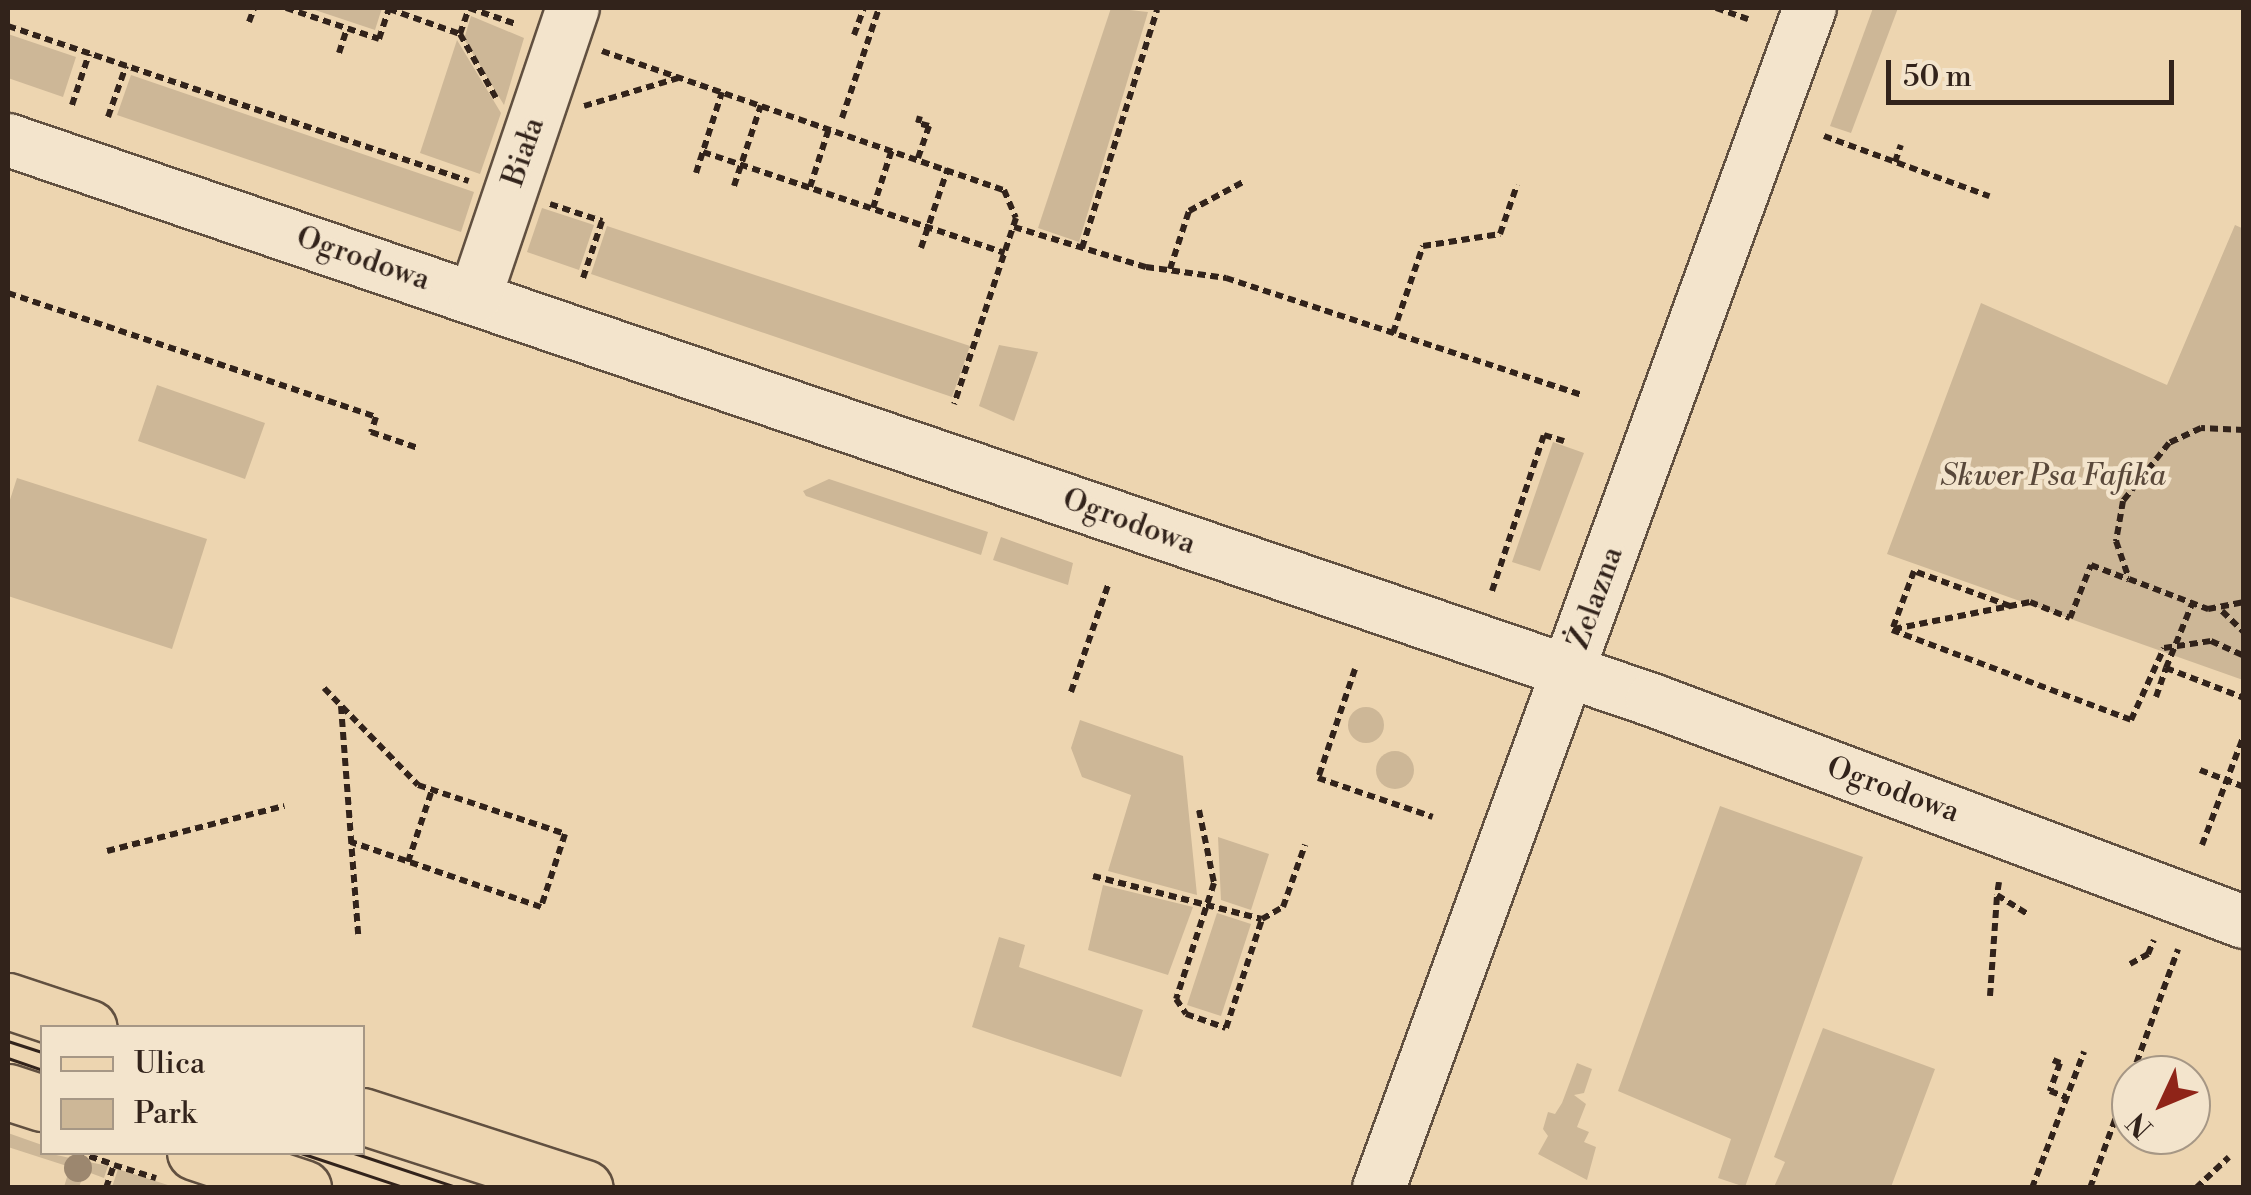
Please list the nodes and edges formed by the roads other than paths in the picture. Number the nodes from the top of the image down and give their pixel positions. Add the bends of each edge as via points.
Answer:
1 (1810, 8) edge
2 (581, 30) edge
3 (8, 140) edge
4 (475, 297) junction
5 (1569, 672) junction
6 (2244, 922) edge
7 (8, 1002) edge
8 (80, 1025) edge
9 (8, 1092) edge
10 (40, 1102) edge
11 (365, 1117) edge
12 (181, 1167) edge
13 (304, 1188) edge
14 (585, 1188) edge
15 (1380, 1188) edge

1 - 5 street, Żelazna
2 - 4 street, Biała
3 - 4 street, Ogrodowa
4 - 5 street, Ogrodowa
5 - 6 street, Ogrodowa
5 - 15 street, Żelazna
7 - 8 main road
9 - 10 main road
11 - 14 main road
12 - 13 main road

